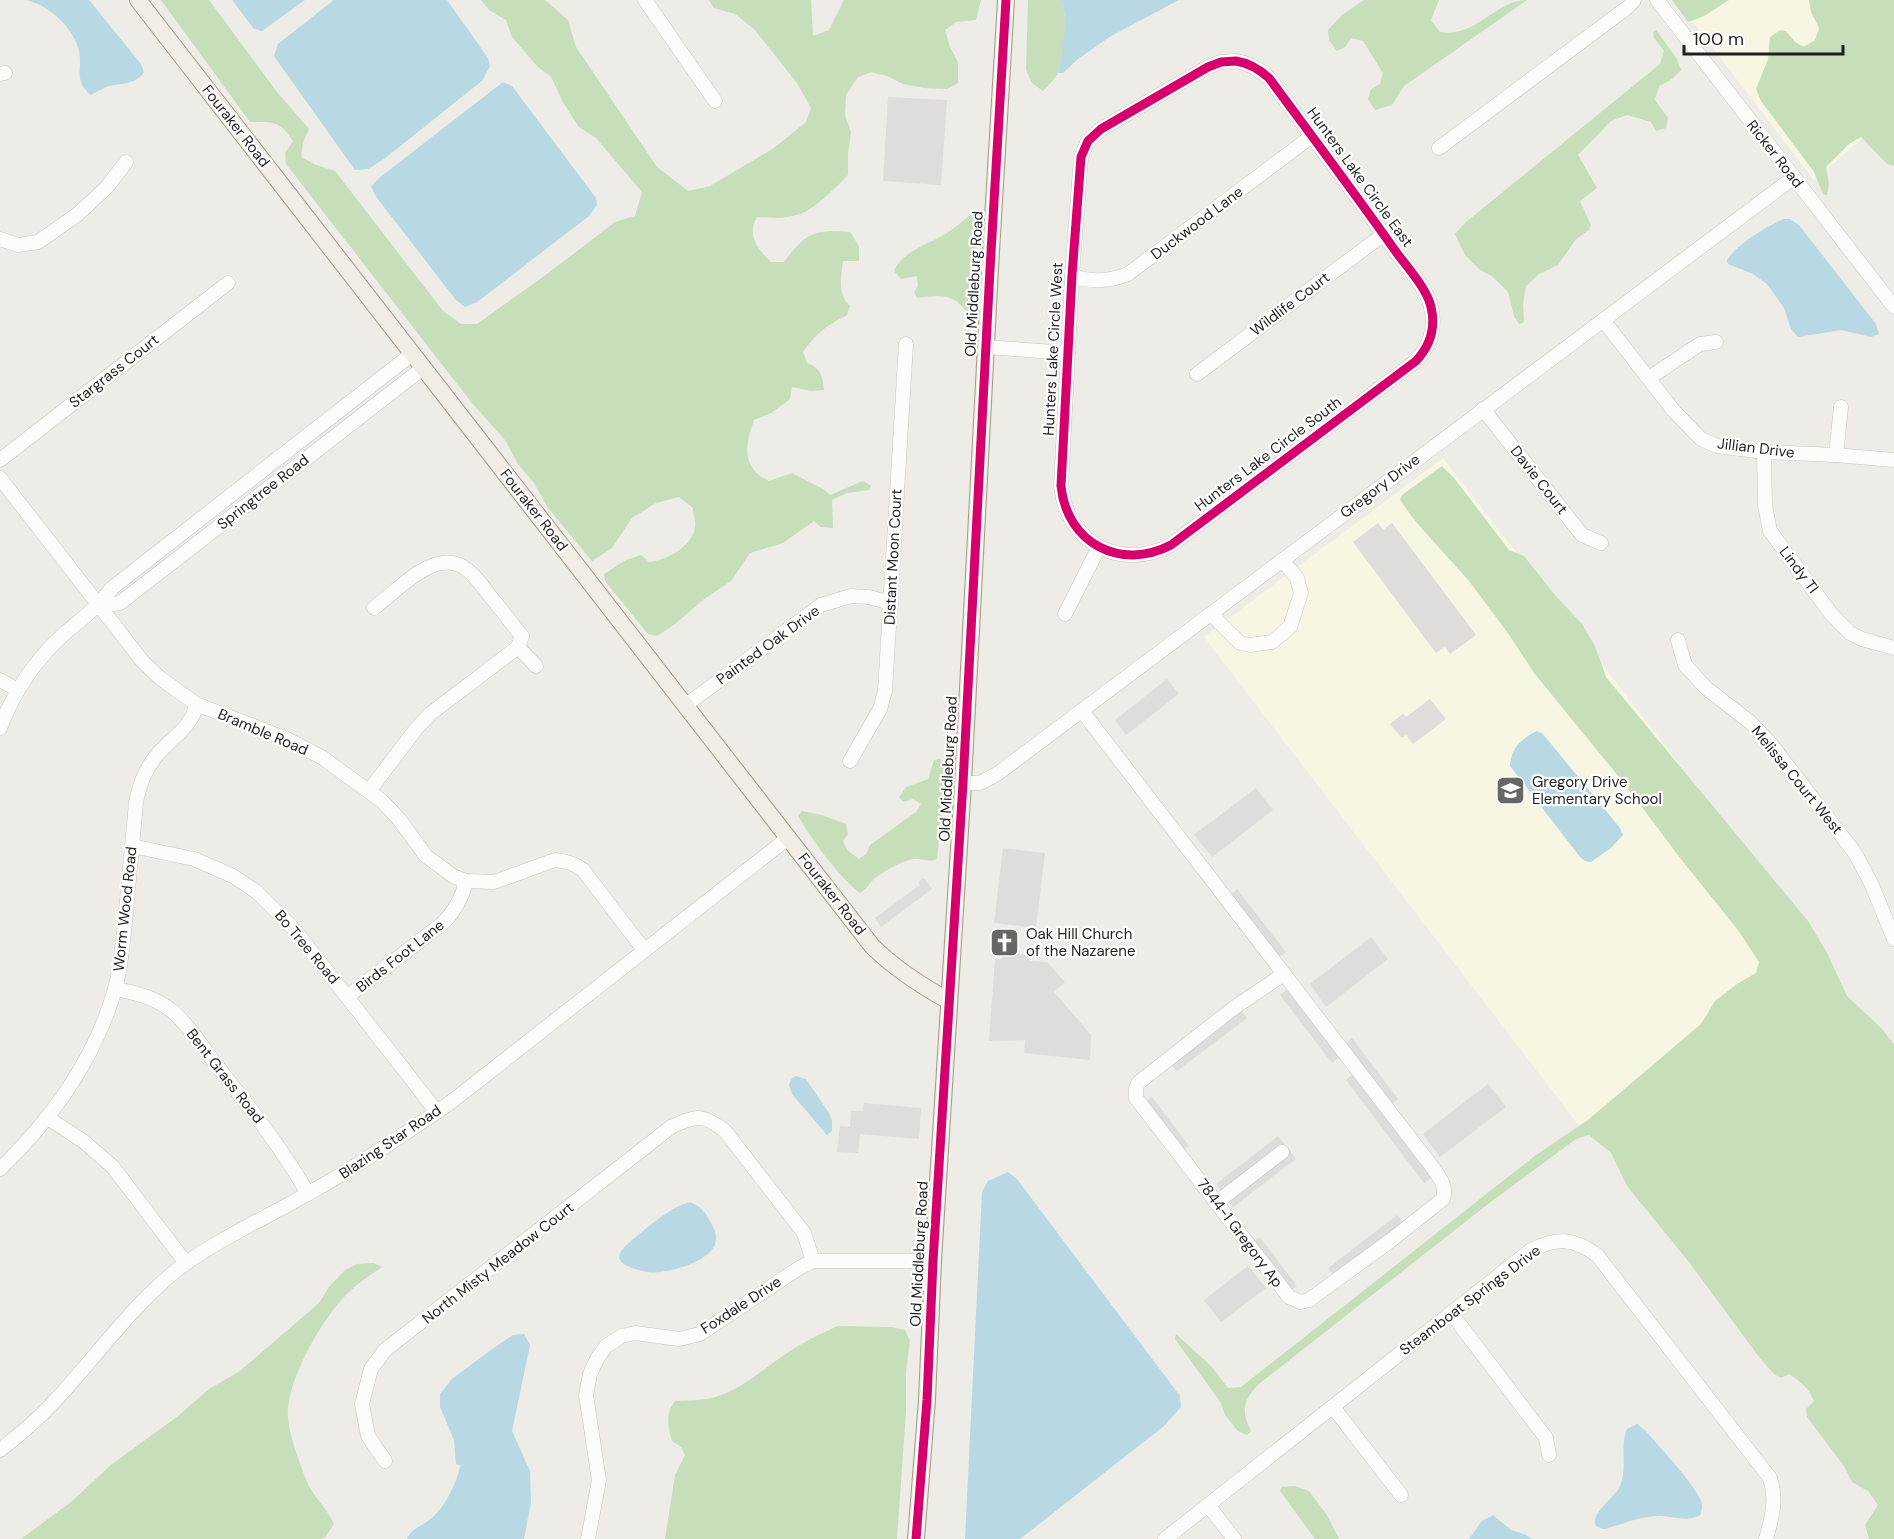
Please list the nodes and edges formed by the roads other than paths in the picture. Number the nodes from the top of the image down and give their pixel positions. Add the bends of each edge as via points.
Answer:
1 (138, 0) edge
2 (645, 0) edge
3 (1006, 0) edge
4 (1648, 0) edge
5 (1656, 0) edge
6 (1631, 3) edge
7 (715, 101) dead end
8 (1312, 136) junction
9 (1088, 141) joint
10 (1438, 148) dead end
11 (126, 162) dead end
12 (1793, 178) junction
13 (1384, 234) junction
14 (0, 239) edge
15 (1072, 275) junction
16 (228, 283) dead end
17 (1894, 307) edge
18 (1603, 320) junction
19 (1432, 332) joint
20 (1716, 342) dead end
21 (906, 344) dead end
22 (986, 347) junction
23 (412, 354) junction
24 (1068, 354) junction
25 (423, 368) junction
26 (1197, 374) dead end
27 (1649, 378) junction
28 (1841, 407) dead end
29 (1484, 409) junction
30 (1764, 452) junction
31 (1836, 455) junction
32 (0, 460) edge
33 (1894, 460) edge
34 (0, 478) edge
35 (1601, 543) dead end
36 (1099, 547) junction
37 (1282, 560) junction
38 (891, 603) junction
39 (99, 606) junction
40 (374, 608) dead end
41 (1065, 614) dead end
42 (1211, 614) junction
43 (1678, 639) dead end
44 (518, 647) junction
45 (1894, 648) edge
46 (536, 666) dead end
47 (0, 680) edge
48 (18, 690) junction
49 (196, 704) junction
50 (686, 705) junction
51 (1082, 711) junction
52 (0, 728) edge
53 (850, 761) dead end
54 (963, 783) junction
55 (369, 791) junction
56 (788, 838) junction
57 (132, 846) junction
58 (466, 881) junction
59 (1894, 939) edge
60 (644, 950) junction
61 (1284, 974) junction
62 (115, 989) junction
63 (348, 996) junction
64 (949, 1001) junction
65 (436, 1112) junction
66 (48, 1118) junction
67 (1282, 1152) dead end
68 (0, 1169) edge
69 (308, 1194) junction
70 (1216, 1203) junction
71 (813, 1261) junction
72 (933, 1261) junction
73 (186, 1263) junction
74 (1451, 1313) junction
75 (1333, 1407) junction
76 (0, 1450) edge
77 (1549, 1455) dead end
78 (384, 1461) dead end
79 (1401, 1495) dead end
80 (1208, 1505) junction
81 (588, 1539) edge
82 (916, 1539) edge
83 (1165, 1539) edge
84 (1234, 1539) edge
85 (1766, 1539) edge

1 - 23 main road, Fouraker Road
2 - 7 street
3 - 22 main road, Old Middleburg Road
4 - 6 street
5 - 12 street, Ricker Road
6 - 10 street
8 - 9 street, Hunters Lake Circle East via 1262,71 1236,61 1208,67 1101,129
8 - 13 street, Hunters Lake Circle East
8 - 15 street, Duckwood Lane via 1128,274 1098,281
9 - 15 street, Hunters Lake Circle West via 1079,167
11 - 14 street via 108,187 38,242 18,245
12 - 17 street, Ricker Road
12 - 18 street, Gregory Drive
13 - 19 street, Hunters Lake Circle East via 1431,304
13 - 26 street, Wildlife Court
15 - 24 street, Hunters Lake Circle West
16 - 32 street, Stargrass Court
18 - 27 street, Jillian Drive
18 - 29 street, Gregory Drive
19 - 36 street, Hunters Lake Circle South via 1416,361 1171,544 1145,555
20 - 27 street via 1700,344
21 - 38 street, Distant Moon Court
22 - 24 street
22 - 54 main road, Old Middleburg Road
23 - 25 main road, Fouraker Road
23 - 39 street, Springtree Road via 112,588
24 - 36 street, Hunters Lake Circle West via 1062,497 1075,526
25 - 39 street, Springtree Road via 120,603
25 - 50 main road, Fouraker Road
27 - 30 street, Jillian Drive via 1701,439 1717,446
28 - 31 street
29 - 35 street, Davie Court via 1582,535
29 - 37 street, Gregory Drive
30 - 31 street, Jillian Drive
30 - 45 street, Lindy Tl via 1765,505 1770,531 1832,615 1850,633
31 - 33 street, Jillian Drive
34 - 39 street, Bramble Road
36 - 41 street
37 - 42 street, Gregory Drive
37 - 42 street via 1297,578 1301,593 1290,627 1272,642 1239,643
38 - 50 street, Painted Oak Drive via 851,596 821,605
38 - 53 street, Distant Moon Court via 884,699
39 - 48 street, Springtree Road via 45,653
39 - 49 street, Bramble Road via 143,662
40 - 44 street via 418,573 437,563 456,563 475,575 522,636
42 - 51 street, Gregory Drive
43 - 59 street, Melissa Court West via 1685,665 1770,743 1855,853
44 - 46 street
44 - 55 street via 430,714
47 - 48 street
48 - 52 street, Springtree Road
49 - 55 street, Bramble Road via 287,739 323,758
49 - 57 street, Worm Wood Road via 182,731 155,757 145,774 136,802
50 - 56 main road, Fouraker Road
51 - 54 street, Gregory Drive via 997,774 980,783
51 - 61 street, 7844-1 Gregory Ap
54 - 64 main road, Old Middleburg Road
55 - 58 street, Bramble Road via 399,819 433,862
56 - 60 street, Blazing Star Road
56 - 64 main road, Fouraker Road via 872,946 916,983
57 - 62 street, Worm Wood Road
57 - 63 street, Bo Tree Road via 194,859 233,876 257,892 285,918
58 - 60 street, Bramble Road via 494,882 555,860 575,864 584,870
58 - 63 street, Birds Foot Lane via 451,915
60 - 65 street, Blazing Star Road
61 - 70 street, 7844-1 Gregory Ap via 1235,1007 1136,1088 1136,1098
61 - 70 street, 7844-1 Gregory Ap via 1433,1168 1442,1182 1443,1199 1309,1300 1301,1302 1289,1297
62 - 66 street, Worm Wood Road via 88,1055
62 - 69 street, Bent Grass Road via 161,1004 184,1023 274,1139
63 - 65 street, Bo Tree Road
64 - 72 main road, Old Middleburg Road
65 - 69 street, Blazing Star Road
66 - 68 street, Worm Wood Road
66 - 73 street via 112,1166
67 - 70 street
69 - 73 street, Blazing Star Road
71 - 72 street, Foxdale Drive
71 - 78 street, North Misty Meadow Court via 804,1233 725,1131 700,1117 672,1127 385,1350 371,1370 362,1404 368,1436
71 - 81 street, Foxdale Drive via 700,1334 679,1339 635,1333 606,1346 590,1374 586,1395 599,1480
72 - 82 main road, Old Middleburg Road
73 - 76 street, Blazing Star Road via 129,1316 52,1405
74 - 75 street, Steamboat Springs Drive
74 - 77 street via 1546,1438
74 - 85 street, Steamboat Springs Drive via 1531,1250 1545,1244 1573,1242 1597,1255 1770,1478 1774,1508
75 - 79 street
75 - 80 street, Steamboat Springs Drive
80 - 83 street, Steamboat Springs Drive
80 - 84 street

